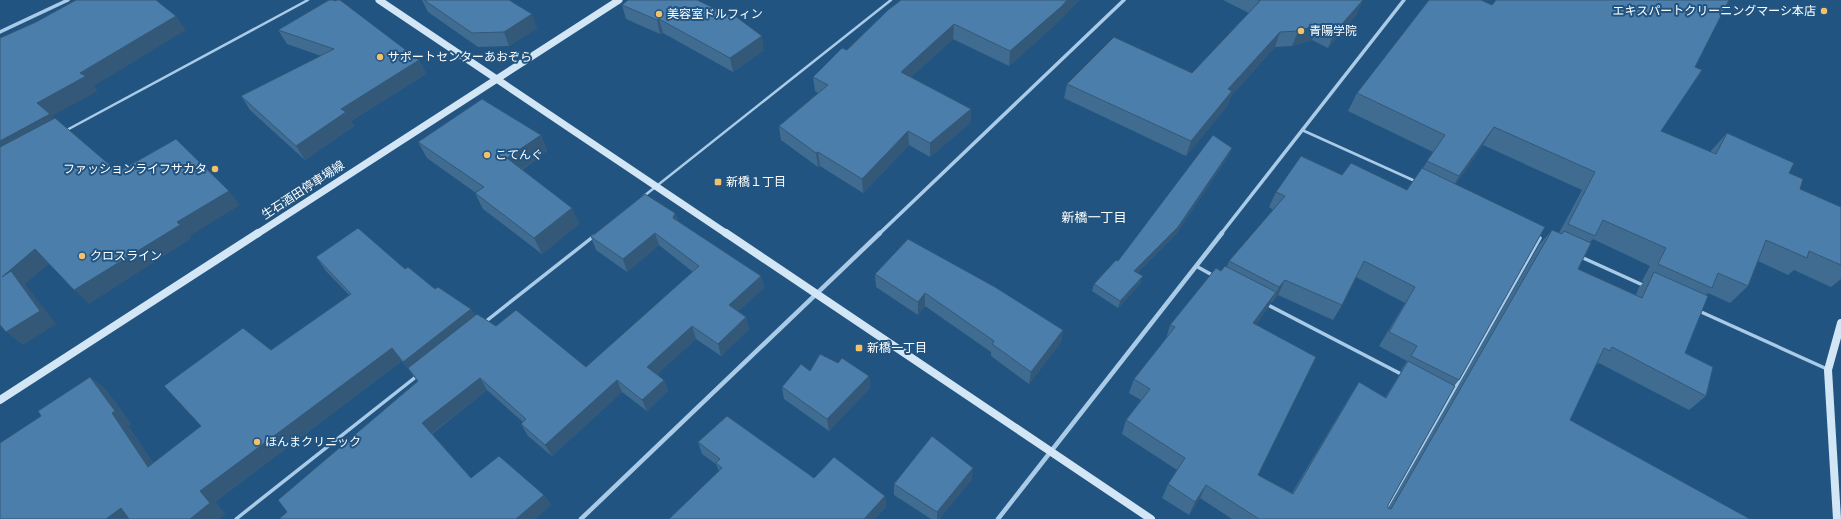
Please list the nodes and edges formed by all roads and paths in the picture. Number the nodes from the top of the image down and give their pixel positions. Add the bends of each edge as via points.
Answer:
1 (68, 0) edge
2 (308, 0) edge
3 (379, 0) edge
4 (619, 0) edge
5 (891, 0) edge
6 (1124, 0) edge
7 (1404, 0) edge
8 (0, 32) edge
9 (496, 79) junction
10 (1302, 130) junction
11 (63, 132) edge
12 (1418, 182) edge
13 (656, 187) junction
14 (643, 197) edge
15 (599, 231) edge
16 (1533, 235) edge
17 (1540, 238) junction
18 (1547, 242) edge
19 (1576, 255) edge
20 (1196, 266) junction
21 (1217, 278) edge
22 (1648, 288) edge
23 (816, 294) junction
24 (1259, 300) edge
25 (1692, 307) edge
26 (1841, 322) edge
27 (480, 326) edge
28 (1828, 370) junction
29 (418, 375) edge
30 (1406, 377) edge
31 (1442, 396) edge
32 (1449, 399) junction
33 (0, 400) edge
34 (1051, 452) junction
35 (1384, 512) edge
36 (236, 519) edge
37 (581, 519) edge
38 (998, 519) edge
39 (1151, 519) edge
40 (1837, 519) edge

1 - 8 street
2 - 11 lane
3 - 9 street
4 - 9 street, 生石酒田停車場線
5 - 13 lane
6 - 23 street
7 - 10 street
9 - 13 street
9 - 33 street, 生石酒田停車場線
10 - 12 lane
10 - 20 street
13 - 14 lane
13 - 23 street
15 - 27 lane
16 - 17 lane
17 - 18 lane
17 - 32 lane
19 - 22 lane
20 - 21 lane
20 - 34 street
23 - 34 street
23 - 37 street
24 - 30 lane
25 - 28 lane
26 - 28 street
28 - 40 street
29 - 36 lane
31 - 32 lane
32 - 35 lane
34 - 38 street
34 - 39 street

